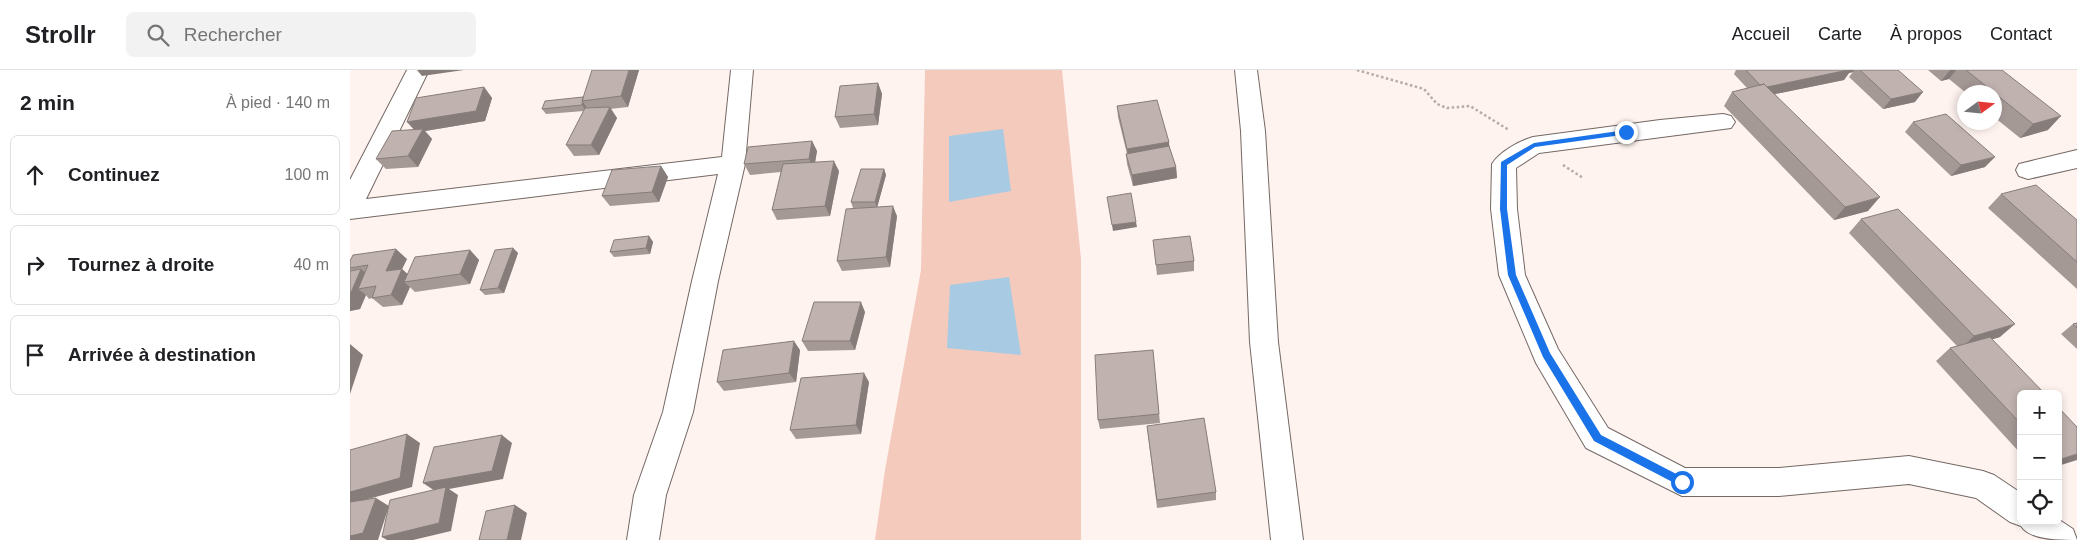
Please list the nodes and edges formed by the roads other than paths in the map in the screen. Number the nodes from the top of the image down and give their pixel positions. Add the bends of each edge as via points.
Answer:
1 (418, 70) edge
2 (742, 70) edge
3 (1246, 70) edge
4 (1723, 122) dead end
5 (2077, 158) edge
6 (733, 164) junction
7 (2028, 170) dead end
8 (350, 206) edge
9 (350, 210) edge
10 (2017, 509) edge
11 (2040, 525) edge
12 (643, 540) edge
13 (1287, 540) edge
14 (2061, 540) edge

1 - 8 street
2 - 6 street
3 - 13 street via 1253,131 1264,342
4 - 10 street via 1534,145 1504,164 1504,209 1512,275 1546,355 1597,438 1682,482 1779,482 1909,470 1983,485
5 - 7 street
6 - 9 street
6 - 12 street via 678,412 650,495
11 - 14 street

